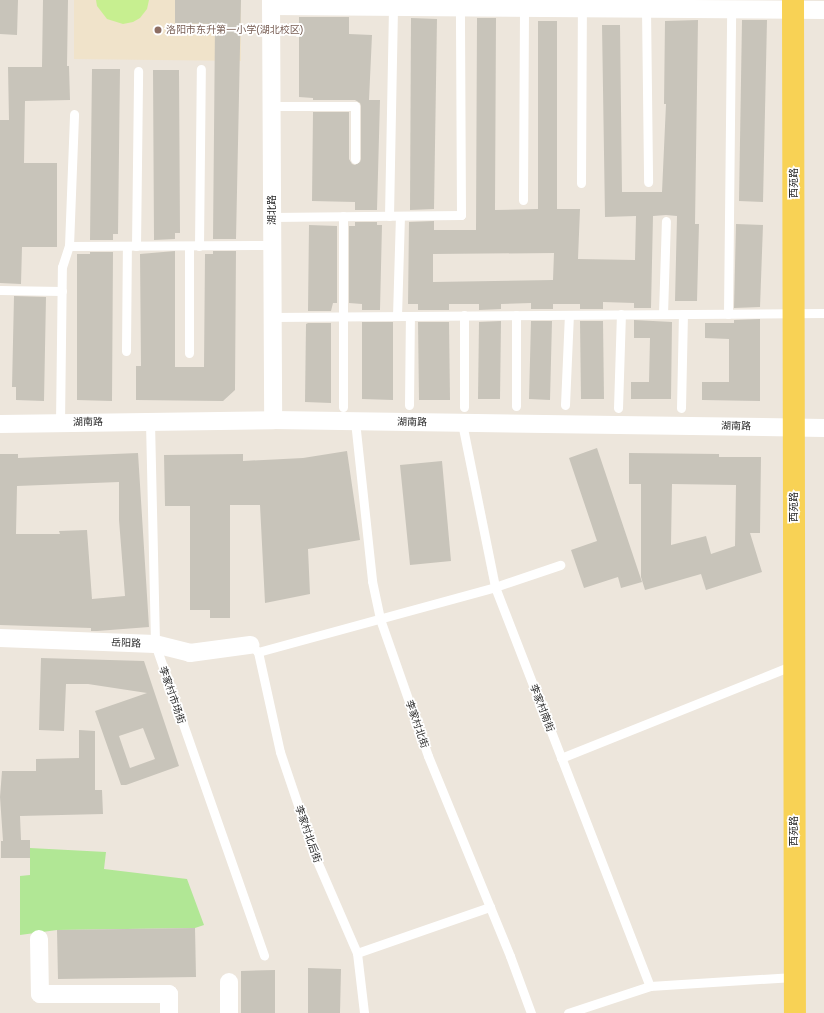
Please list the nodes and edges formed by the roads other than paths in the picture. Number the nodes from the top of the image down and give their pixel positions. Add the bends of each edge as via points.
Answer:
1 (271, 3) edge
2 (794, 5) edge
3 (393, 7) junction
4 (460, 8) junction
5 (524, 8) junction
6 (582, 8) junction
7 (646, 9) junction
8 (731, 10) junction
9 (824, 10) edge
10 (201, 69) dead end
11 (138, 71) dead end
12 (272, 106) junction
13 (74, 114) dead end
14 (355, 159) dead end
15 (648, 182) dead end
16 (581, 183) dead end
17 (523, 200) dead end
18 (343, 216) junction
19 (389, 216) junction
20 (400, 216) junction
21 (272, 217) junction
22 (666, 221) dead end
23 (272, 245) junction
24 (69, 246) junction
25 (126, 246) junction
26 (136, 246) junction
27 (189, 246) junction
28 (199, 246) junction
29 (0, 290) edge
30 (62, 291) junction
31 (794, 313) junction
32 (824, 313) edge
33 (621, 314) junction
34 (664, 314) junction
35 (683, 314) junction
36 (728, 314) junction
37 (516, 315) junction
38 (569, 315) junction
39 (272, 316) junction
40 (342, 316) junction
41 (397, 316) junction
42 (410, 316) junction
43 (464, 316) junction
44 (126, 351) dead end
45 (189, 353) dead end
46 (409, 405) dead end
47 (565, 405) dead end
48 (516, 406) dead end
49 (343, 407) dead end
50 (618, 408) dead end
51 (681, 408) dead end
52 (463, 415) junction
53 (273, 420) junction
54 (150, 422) junction
55 (355, 422) junction
56 (60, 423) junction
57 (0, 424) edge
58 (794, 427) junction
59 (824, 428) edge
60 (560, 565) dead end
61 (495, 587) junction
62 (380, 619) junction
63 (0, 638) edge
64 (155, 644) junction
65 (254, 648) junction
66 (794, 665) junction
67 (562, 758) junction
68 (490, 907) junction
69 (39, 939) dead end
70 (357, 953) junction
71 (264, 956) dead end
72 (794, 977) junction
73 (229, 982) dead end
74 (650, 986) junction
75 (169, 1013) edge
76 (229, 1013) edge
77 (364, 1013) edge
78 (531, 1013) edge
79 (568, 1013) edge
80 (795, 1013) edge

1 - 3 street
1 - 12 street, 湖北路
2 - 8 street
2 - 9 street
2 - 31 main road, 西苑路
3 - 4 street
3 - 19 lane
4 - 5 street
4 - 20 lane via 461,215
5 - 6 street
5 - 17 lane
6 - 7 street
6 - 16 lane
7 - 8 street
7 - 15 lane
8 - 36 lane
10 - 28 lane
11 - 26 lane
12 - 14 lane via 355,106
12 - 21 street, 湖北路
13 - 24 lane
18 - 19 lane
18 - 21 lane
18 - 40 lane
19 - 20 lane
20 - 41 lane
21 - 23 street, 湖北路
22 - 34 lane
23 - 28 lane
23 - 39 street, 湖北路
24 - 25 lane
24 - 30 lane via 62,267
25 - 26 lane
25 - 44 lane
26 - 27 lane
27 - 28 lane
27 - 45 lane
29 - 30 lane
30 - 56 lane
31 - 32 lane
31 - 36 lane
31 - 58 main road, 西苑路
33 - 34 lane
33 - 38 lane
33 - 50 lane
34 - 35 lane
35 - 36 lane
35 - 51 lane
37 - 38 lane
37 - 43 lane
37 - 48 lane
38 - 47 lane
39 - 40 lane
39 - 53 street, 湖北路
40 - 41 lane
40 - 49 lane
41 - 42 lane
42 - 43 lane
42 - 46 lane
43 - 52 lane, 李家村南街
52 - 55 street, 湖南路
52 - 58 street, 湖南路
52 - 61 lane, 李家村南街
53 - 54 street, 湖南路
53 - 55 street, 湖南路
54 - 56 street, 湖南路
54 - 64 lane, 李家村市场街
55 - 62 lane, 李家村北街 via 372,581
56 - 57 street, 湖南路
58 - 59 street, 湖南路
58 - 66 main road, 西苑路
60 - 61 lane
61 - 62 lane
61 - 67 lane, 李家村南街
62 - 65 lane
62 - 68 lane, 李家村北街 via 428,756
63 - 64 street, 岳阳路
64 - 65 street, 岳阳路 via 190,653
64 - 71 lane, 李家村市场街
65 - 70 lane, 李家村北后街 via 280,752 317,861
66 - 67 lane
66 - 72 main road, 西苑路
67 - 74 lane, 李家村南街
68 - 70 lane
68 - 78 lane, 李家村北街
69 - 75 street via 40,994 169,994
70 - 77 lane, 李家村北后街
72 - 74 lane
72 - 80 main road, 西苑路
73 - 76 street
74 - 79 lane

